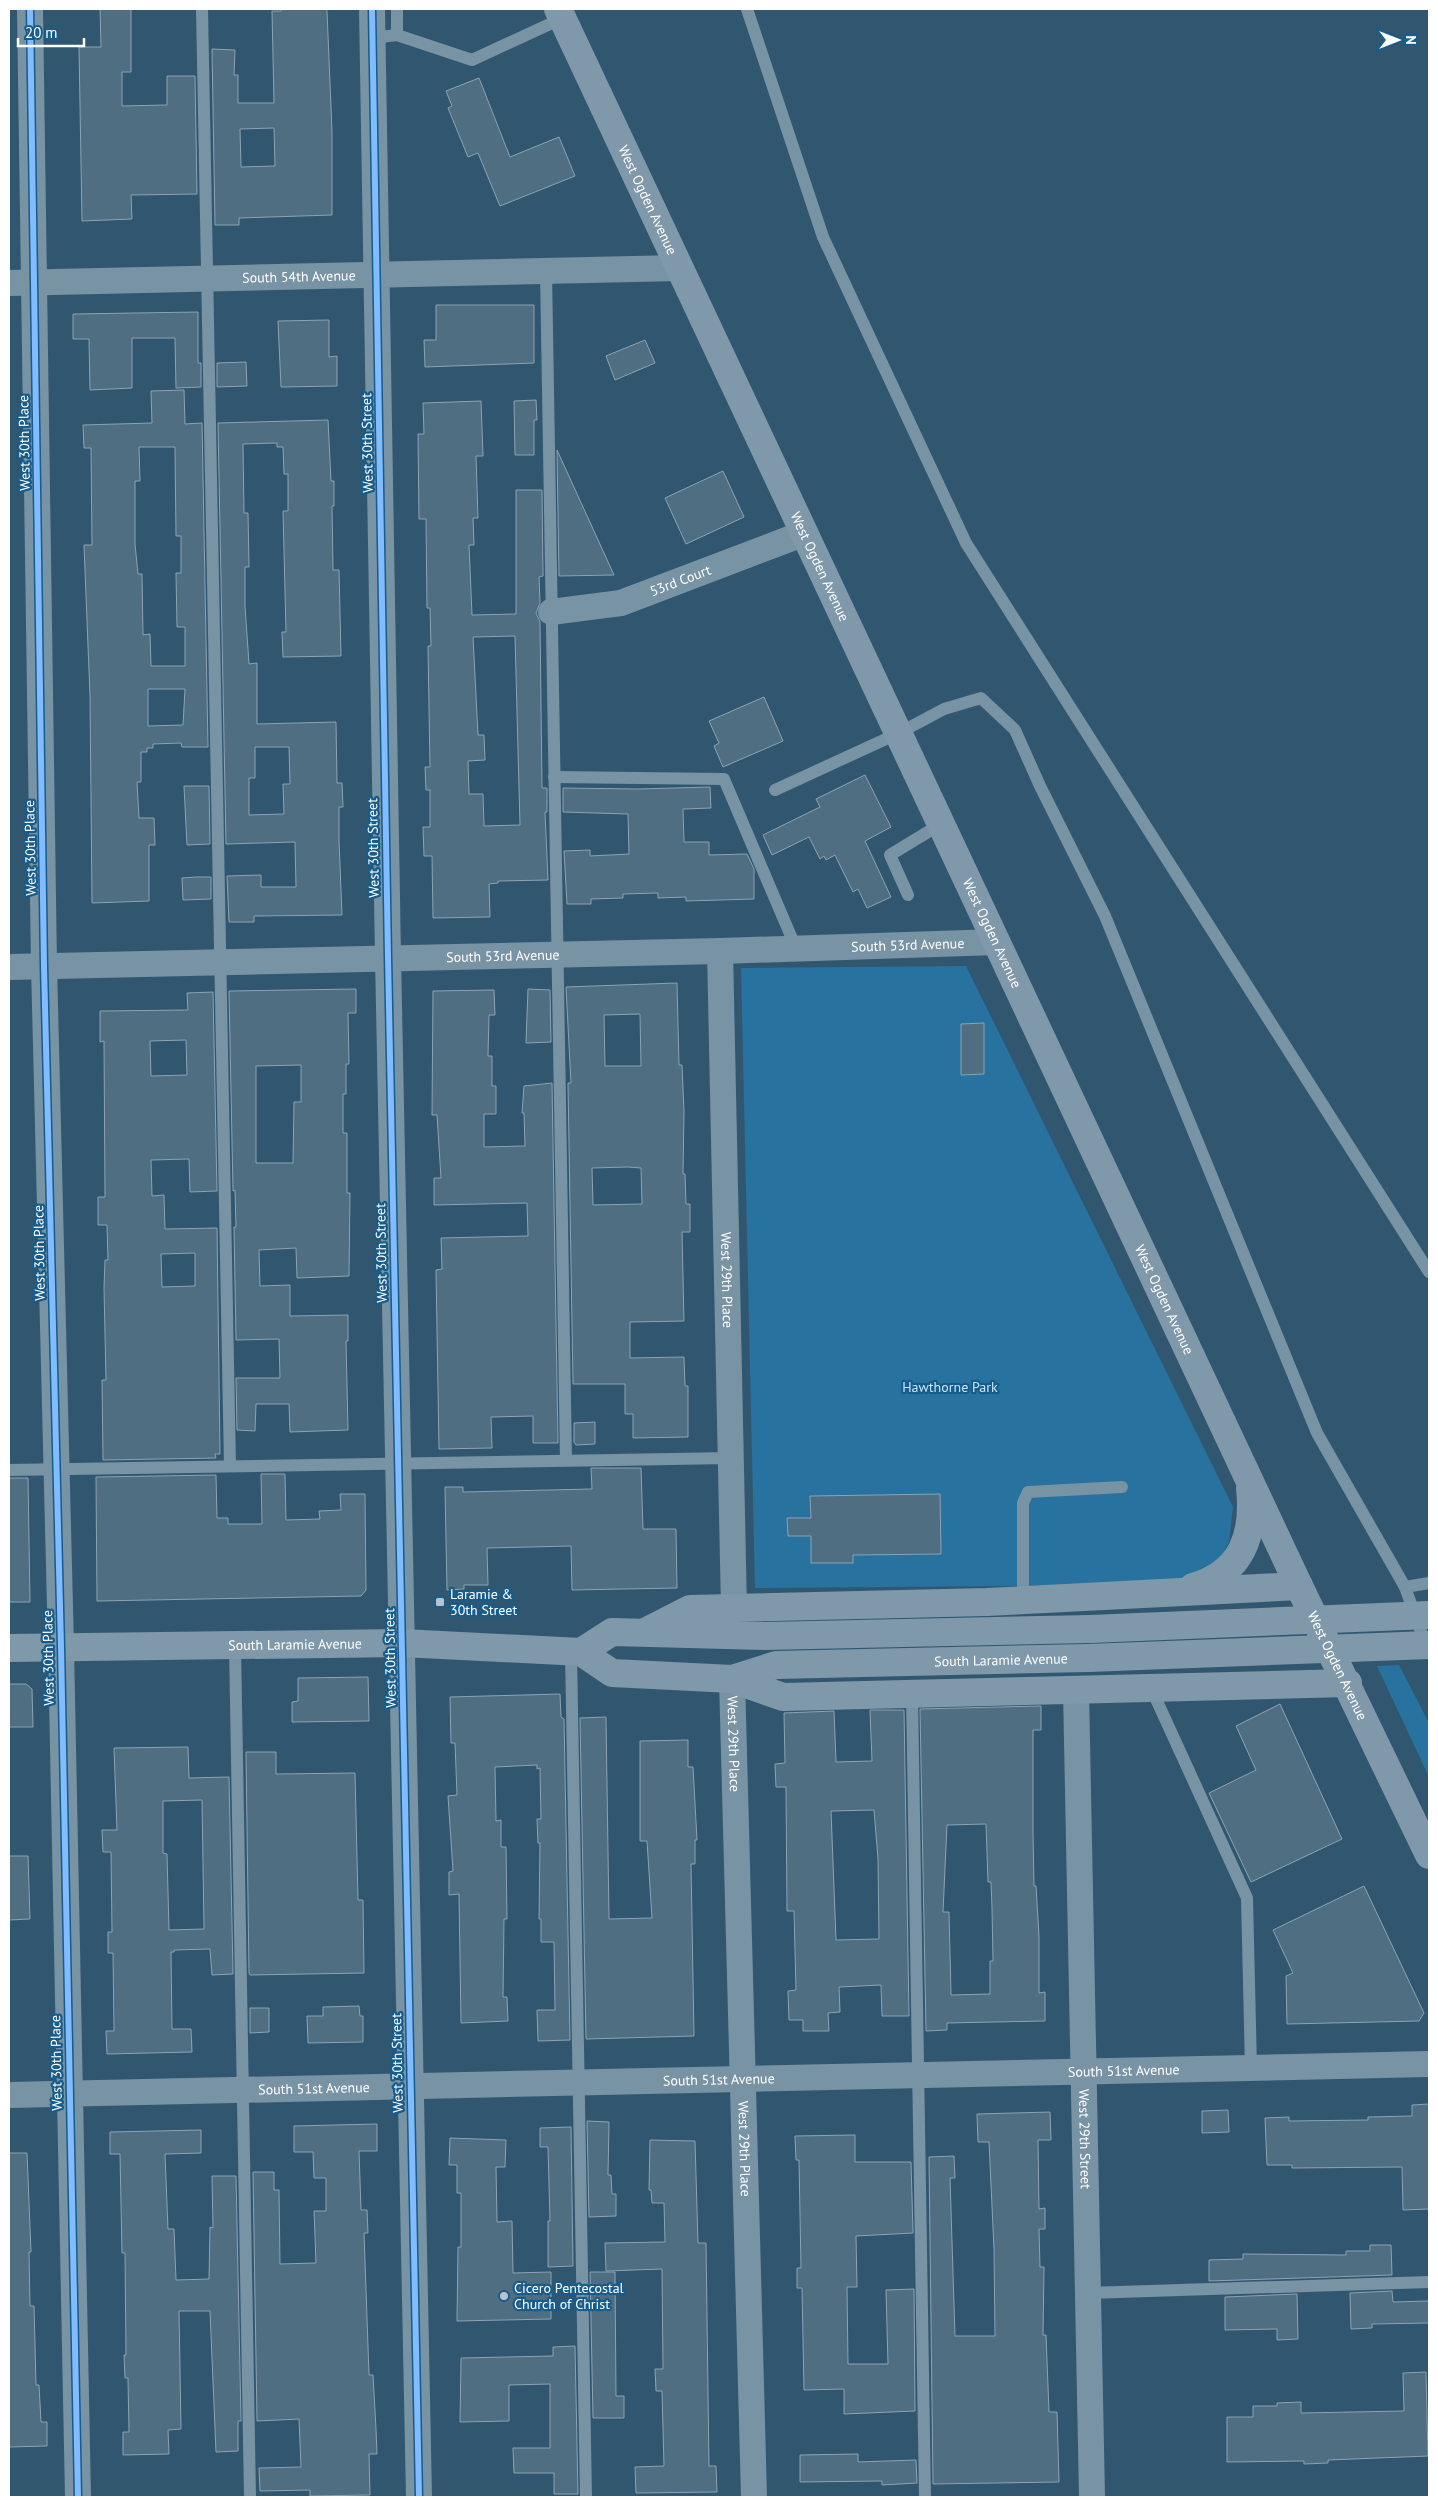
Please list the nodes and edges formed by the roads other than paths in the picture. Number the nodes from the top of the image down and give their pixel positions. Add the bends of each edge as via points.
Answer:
1 (30, 9) edge
2 (202, 9) edge
3 (372, 9) edge
4 (397, 9) edge
5 (747, 9) edge
6 (561, 13) edge
7 (384, 36) junction
8 (680, 268) junction
9 (546, 271) junction
10 (376, 275) junction
11 (208, 279) junction
12 (34, 282) junction
13 (9, 283) edge
14 (805, 533) junction
15 (551, 612) junction
16 (899, 733) junction
17 (554, 777) junction
18 (774, 790) dead end
19 (941, 824) junction
20 (908, 895) dead end
21 (997, 942) junction
22 (796, 948) junction
23 (720, 951) junction
24 (557, 954) junction
25 (388, 957) junction
26 (221, 962) junction
27 (44, 966) junction
28 (9, 967) edge
29 (1429, 1272) edge
30 (731, 1458) junction
31 (566, 1460) junction
32 (398, 1463) junction
33 (230, 1466) junction
34 (57, 1469) junction
35 (9, 1470) edge
36 (1249, 1479) junction
37 (1122, 1487) dead end
38 (1429, 1583) edge
39 (1299, 1586) junction
40 (1405, 1587) junction
41 (1177, 1592) junction
42 (1024, 1600) junction
43 (734, 1609) junction
44 (1429, 1615) edge
45 (646, 1631) junction
46 (402, 1643) junction
47 (1429, 1645) edge
48 (235, 1646) junction
49 (9, 1648) edge
50 (61, 1648) junction
51 (576, 1652) junction
52 (1429, 1656) edge
53 (732, 1680) junction
54 (1348, 1683) junction
55 (1152, 1688) junction
56 (1076, 1690) junction
57 (912, 1694) junction
58 (1429, 1855) edge
59 (1429, 2064) edge
60 (1251, 2068) junction
61 (1085, 2072) junction
62 (918, 2075) junction
63 (744, 2079) junction
64 (578, 2083) junction
65 (410, 2086) junction
66 (242, 2091) junction
67 (69, 2094) junction
68 (9, 2095) edge
69 (1429, 2282) edge
70 (1088, 2293) junction
71 (78, 2497) edge
72 (250, 2497) edge
73 (419, 2497) edge
74 (586, 2497) edge
75 (754, 2497) edge
76 (925, 2497) edge
77 (1092, 2497) edge

1 - 12 street, West 30th Place
2 - 11 lane
3 - 7 street, West 30th Street
4 - 7 lane
5 - 29 lane via 823,237 966,543
6 - 7 lane via 472,60
6 - 8 main road, West Ogden Avenue
7 - 10 street, West 30th Street
8 - 9 street, South 54th Avenue
8 - 14 main road, West Ogden Avenue
9 - 10 street, South 54th Avenue
9 - 15 lane
10 - 11 street, South 54th Avenue
10 - 25 street, West 30th Street
11 - 12 street, South 54th Avenue
11 - 26 lane
12 - 13 street, South 54th Avenue
12 - 27 street, West 30th Place
14 - 15 street, 53rd Court via 621,603
14 - 16 main road, West Ogden Avenue
15 - 17 lane
16 - 18 lane
16 - 19 main road, West Ogden Avenue
16 - 40 lane via 944,710 982,698 1015,730 1109,925 1318,1433
17 - 22 lane via 724,779
17 - 24 lane
19 - 20 lane via 890,855
19 - 21 main road, West Ogden Avenue
21 - 22 street, South 53rd Avenue
21 - 36 main road, West Ogden Avenue
22 - 23 street, South 53rd Avenue
23 - 24 street, South 53rd Avenue
23 - 30 street, West 29th Place
24 - 25 street, South 53rd Avenue
24 - 31 lane
25 - 26 street, South 53rd Avenue
25 - 32 street, West 30th Street
26 - 27 street, South 53rd Avenue
26 - 33 lane
27 - 28 street, South 53rd Avenue
27 - 34 street, West 30th Place
30 - 31 lane
30 - 43 street, West 29th Place
31 - 32 lane
32 - 33 lane
32 - 46 street, West 30th Street
33 - 34 lane
34 - 35 lane
34 - 50 street, West 30th Place
36 - 39 main road, West Ogden Avenue
36 - 41 main road via 1250,1531 1239,1556 1224,1573 1208,1583
37 - 42 lane via 1028,1492 1023,1503
38 - 40 lane
39 - 41 main road
39 - 54 main road, West Ogden Avenue
40 - 52 lane
41 - 42 main road
42 - 43 main road
43 - 45 main road via 690,1609
44 - 45 main road, bridge via 1090,1629 765,1636
45 - 51 main road via 612,1632
46 - 48 main road, South Laramie Avenue
46 - 51 main road, South Laramie Avenue
46 - 65 street, West 30th Street
47 - 53 main road, South Laramie Avenue, bridge via 1088,1658 776,1664
48 - 50 main road, South Laramie Avenue
48 - 66 lane
49 - 50 main road, South Laramie Avenue
50 - 67 street, West 30th Place
51 - 53 main road, South Laramie Avenue via 612,1673
51 - 64 lane
53 - 57 main road via 783,1697
53 - 63 street, West 29th Place
54 - 55 main road
54 - 58 main road, West Ogden Avenue
55 - 56 main road
55 - 60 lane via 1247,1898
56 - 57 main road
56 - 61 street, West 29th Street
57 - 62 lane
59 - 60 street, South 51st Avenue
60 - 61 street, South 51st Avenue
61 - 62 street, South 51st Avenue
61 - 70 street, West 29th Street
62 - 63 street, South 51st Avenue
62 - 76 lane
63 - 64 street, South 51st Avenue
63 - 75 street, West 29th Place
64 - 65 street, South 51st Avenue
64 - 74 lane
65 - 66 street, South 51st Avenue
65 - 73 street, West 30th Street
66 - 67 street, South 51st Avenue
66 - 72 lane
67 - 68 street, South 51st Avenue
67 - 71 street, West 30th Place
69 - 70 lane
70 - 77 street, West 29th Street

